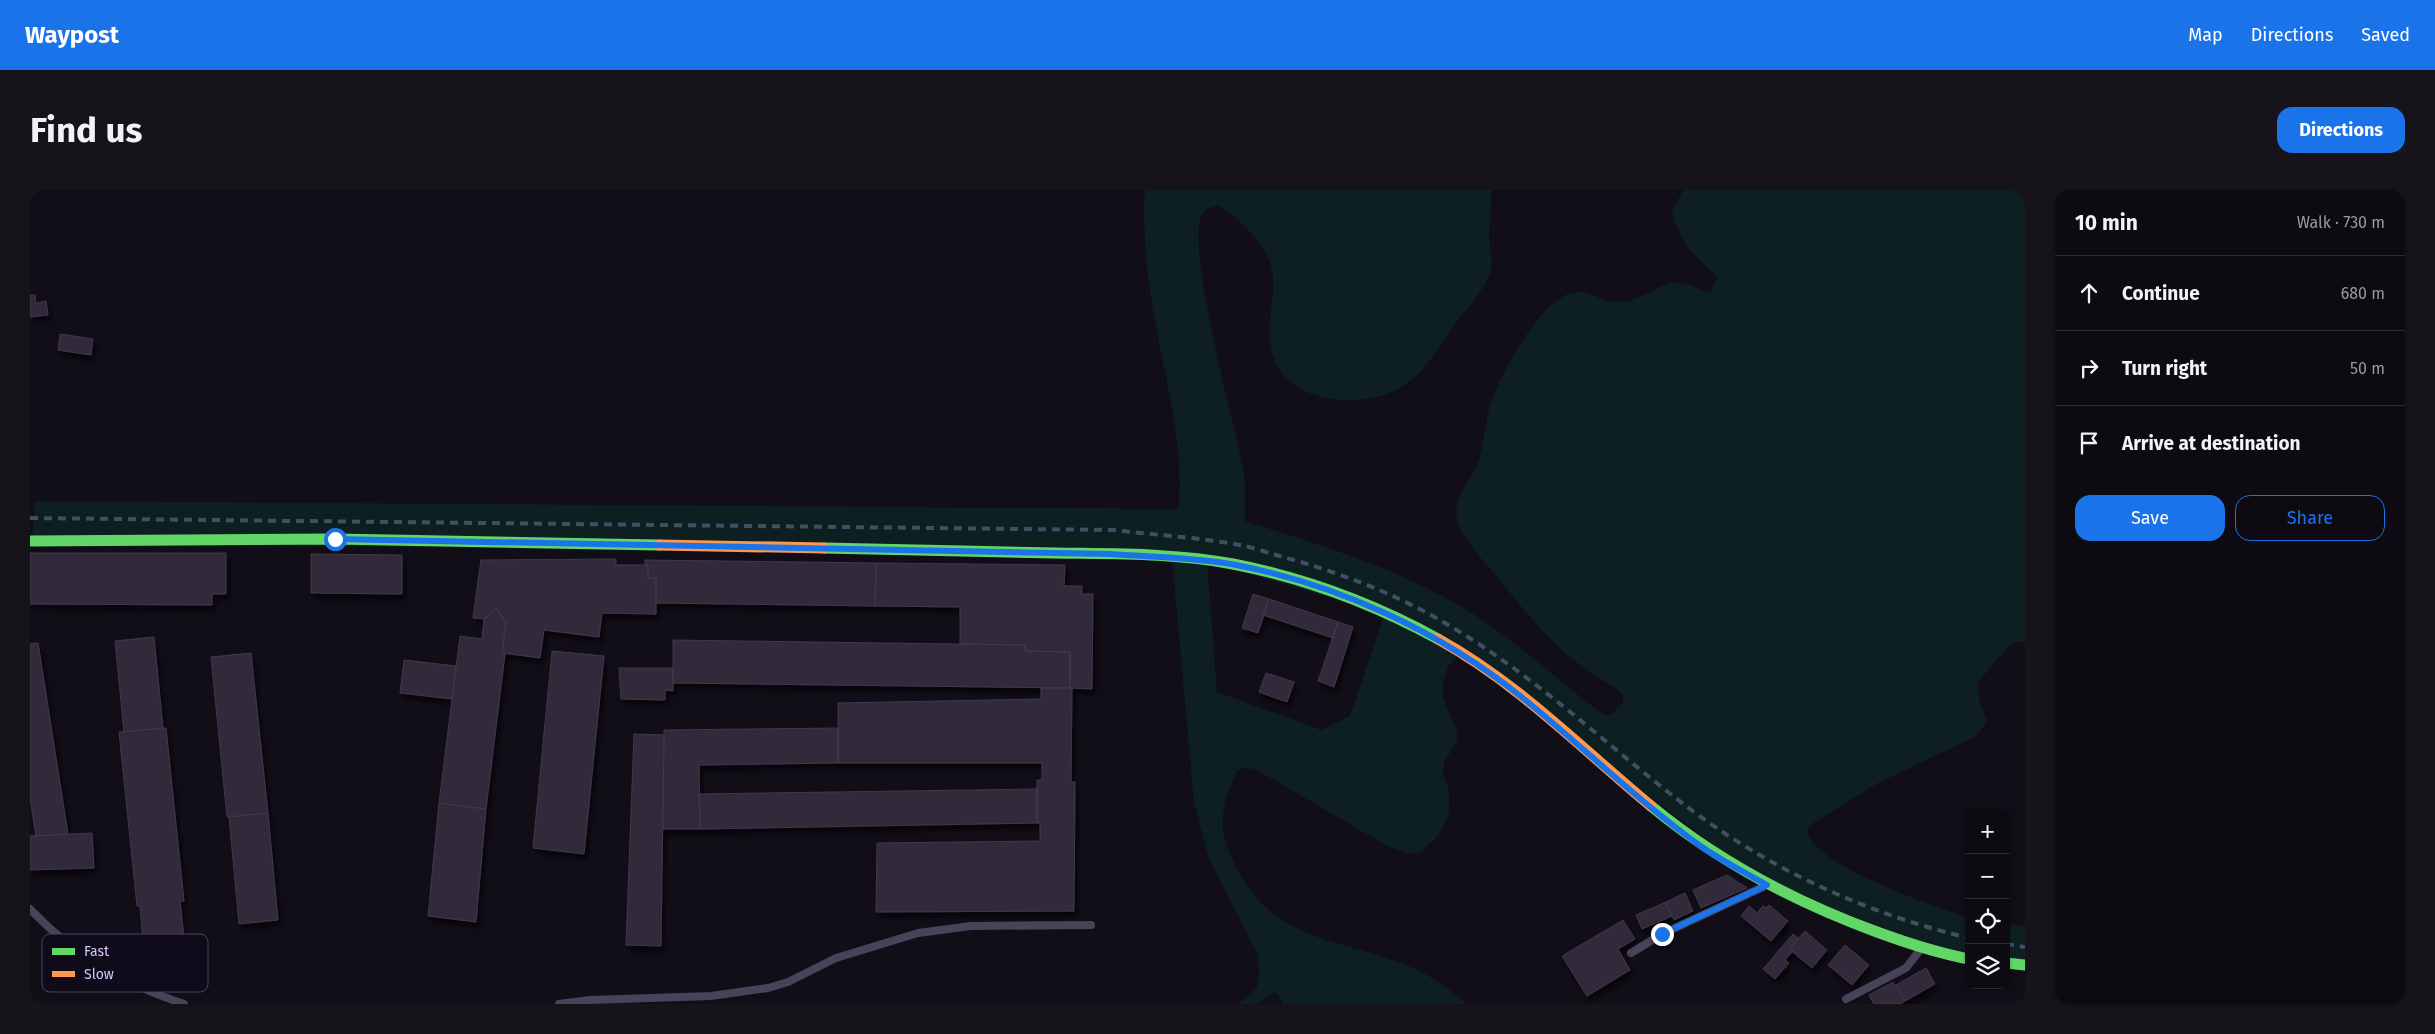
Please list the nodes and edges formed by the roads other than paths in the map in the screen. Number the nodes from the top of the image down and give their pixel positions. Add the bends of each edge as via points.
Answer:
1 (30, 541) edge
2 (1767, 885) junction
3 (30, 909) edge
4 (1091, 925) dead end
5 (54, 934) edge
6 (1922, 948) junction
7 (1631, 953) dead end
8 (1965, 958) edge
9 (2010, 963) edge
10 (2025, 965) edge
11 (155, 992) edge
12 (1846, 999) dead end
13 (184, 1004) edge
14 (559, 1004) edge

1 - 2 street via 395,540 1110,554 1231,564 1350,598 1447,644 1523,698 1700,845
2 - 6 street via 1831,915
2 - 7 lane via 1662,934
3 - 5 lane
4 - 14 lane via 971,926 918,932 836,958 788,982 768,988 711,996
6 - 8 street
6 - 12 lane via 1906,968
9 - 10 street
11 - 13 lane

